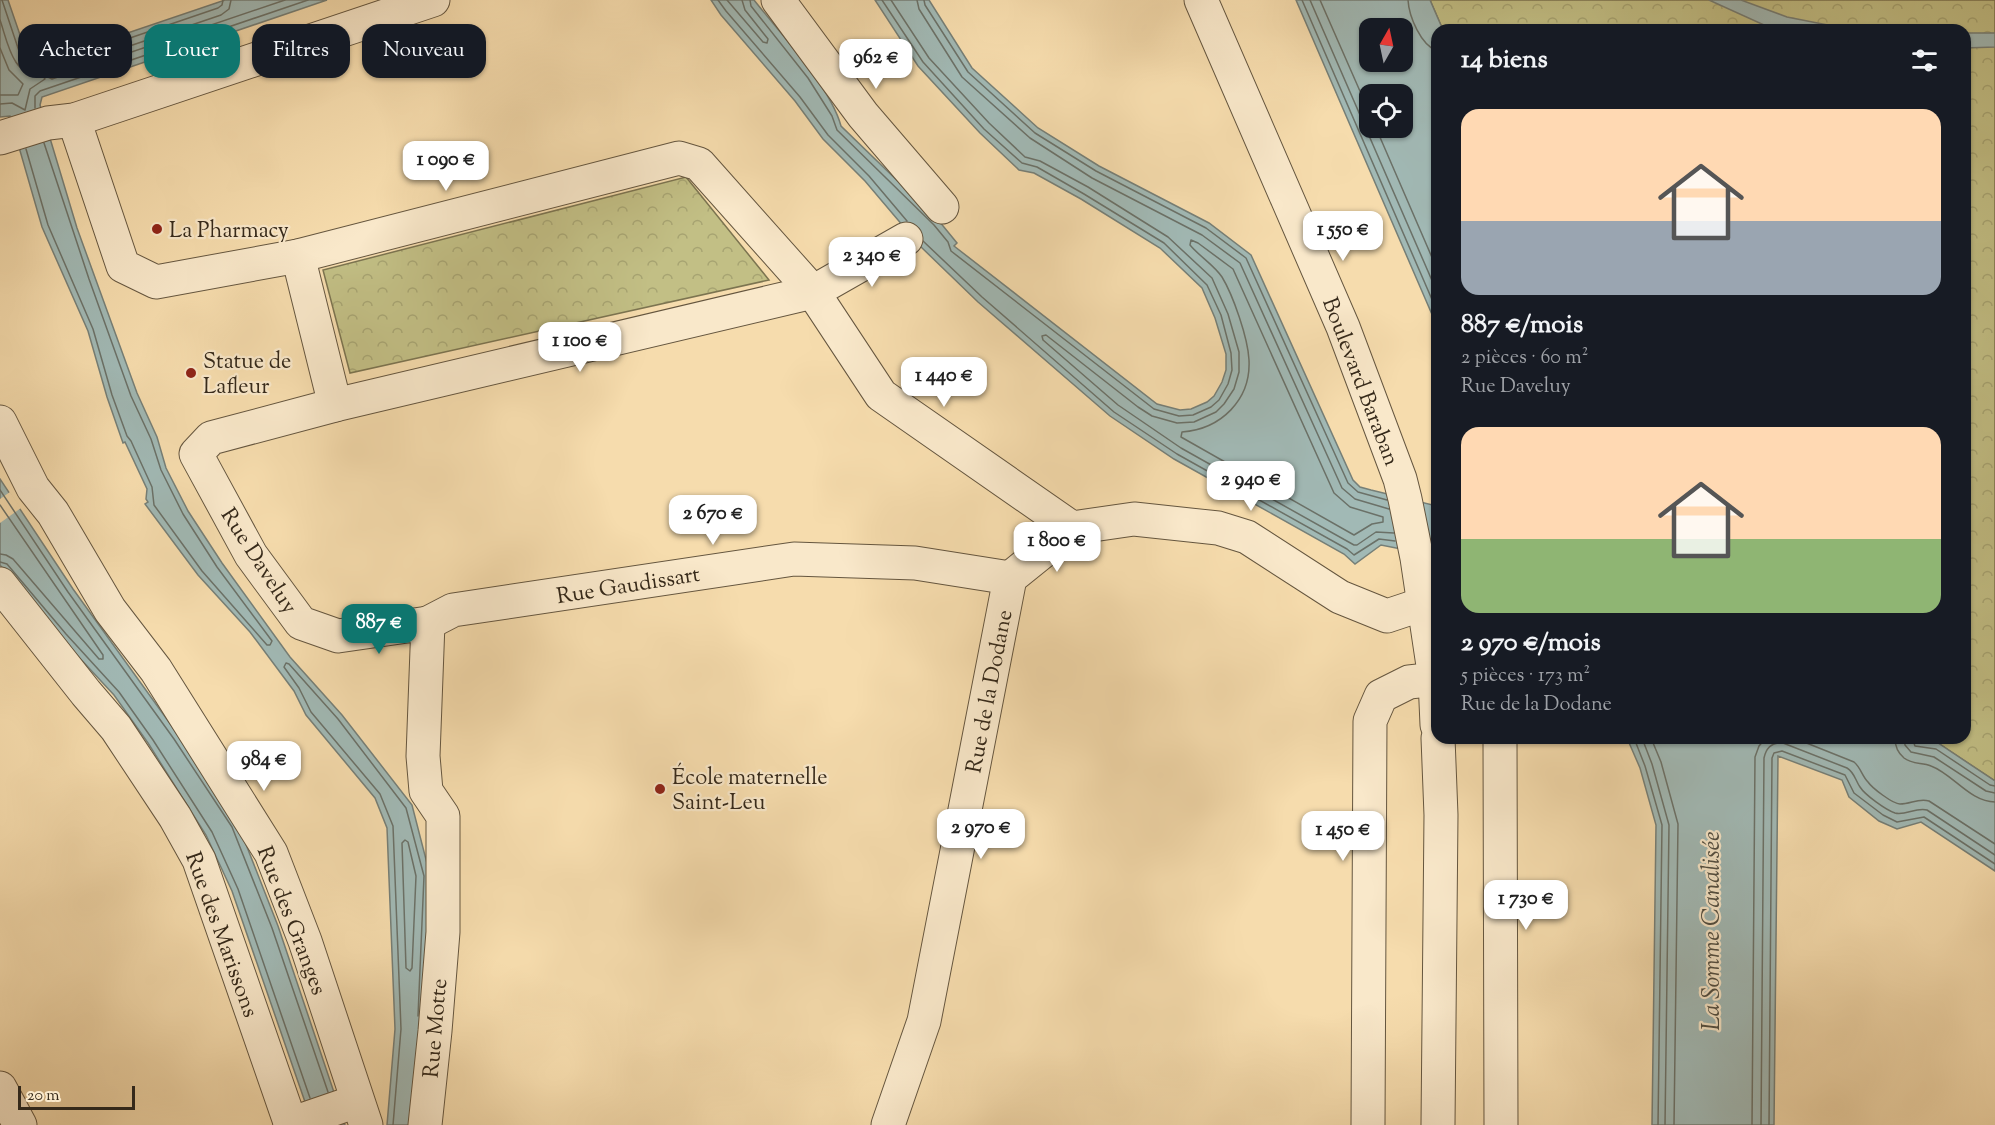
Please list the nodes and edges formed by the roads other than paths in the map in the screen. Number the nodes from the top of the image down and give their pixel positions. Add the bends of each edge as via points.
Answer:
1 (433, 0) edge
2 (778, 0) edge
3 (1201, 0) edge
4 (61, 122) junction
5 (6, 136) edge
6 (942, 207) dead end
7 (906, 239) dead end
8 (298, 256) junction
9 (813, 292) junction
10 (335, 405) junction
11 (0, 422) edge
12 (1072, 528) junction
13 (1010, 578) junction
14 (0, 584) edge
15 (1423, 604) junction
16 (428, 623) junction
17 (1431, 650) edge
18 (1431, 680) edge
19 (1438, 744) edge
20 (1500, 744) edge
21 (0, 1088) edge
22 (362, 1113) edge
23 (290, 1124) edge
24 (20, 1125) edge
25 (425, 1125) edge
26 (888, 1125) edge
27 (1368, 1125) edge
28 (1438, 1125) edge
29 (1501, 1125) edge

1 - 4 street
2 - 6 street via 863,115
3 - 15 street, Boulevard Baraban via 1343,327 1405,499
4 - 5 street
4 - 8 street via 123,266 156,282
7 - 9 street
8 - 9 street via 679,158 699,164
8 - 10 street
9 - 10 street
9 - 12 street via 881,394
10 - 16 street, Rue Daveluy via 211,438 196,454 251,555 301,623 338,636
11 - 22 street, Rue des Granges via 33,488 53,513 110,610 156,670 271,853 305,941
12 - 13 street, Rue de la Dodane
12 - 15 street via 1134,519 1218,528 1248,537 1340,597 1387,616
13 - 16 street, Rue Gaudissart via 915,563 794,559 453,610
13 - 26 street, Rue de la Dodane via 924,1021
14 - 23 street, Rue des Marissons via 116,728 199,860
15 - 17 street, Boulevard Baraban
16 - 25 street, Rue Motte via 423,756 426,791 443,816 443,932
18 - 27 street via 1408,682 1381,696 1370,722
19 - 28 street
20 - 29 street
21 - 24 street
22 - 23 street

